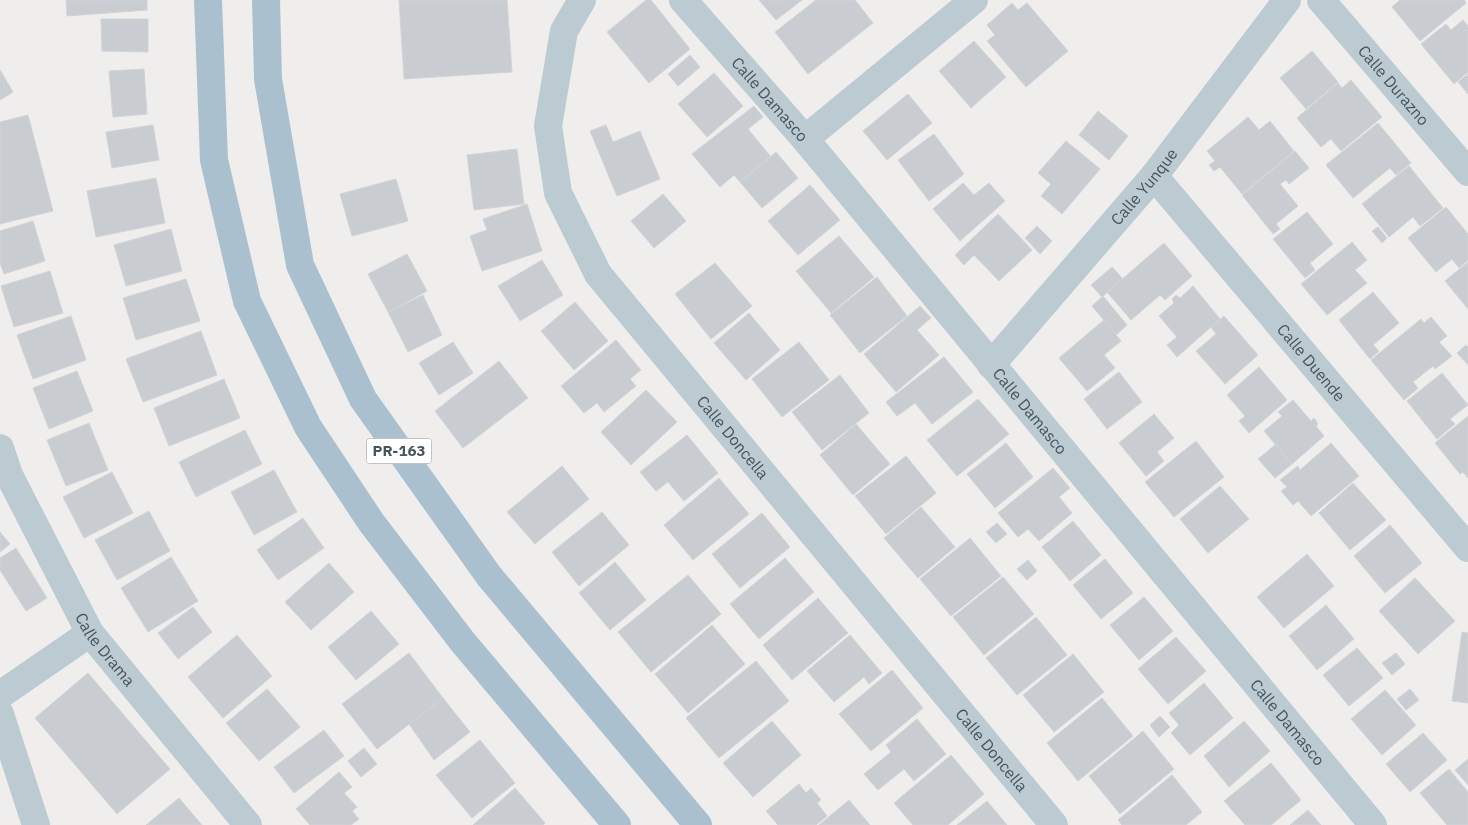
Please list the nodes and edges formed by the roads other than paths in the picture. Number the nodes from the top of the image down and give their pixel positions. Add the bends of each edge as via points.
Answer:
1 (208, 0) edge
2 (266, 0) edge
3 (582, 0) edge
4 (683, 0) edge
5 (974, 0) edge
6 (1287, 0) edge
7 (1321, 0) edge
8 (805, 139) junction
9 (1468, 172) edge
10 (1154, 176) junction
11 (992, 365) junction
12 (0, 448) edge
13 (1468, 548) edge
14 (90, 633) junction
15 (0, 695) edge
16 (0, 714) edge
17 (36, 825) edge
18 (248, 825) edge
19 (618, 825) edge
20 (698, 825) edge
21 (1054, 825) edge
22 (1373, 825) edge

1 - 19 main road via 214,160 247,301 308,426 371,522 462,641
2 - 20 main road, PR-163 via 268,79 300,264 362,399 489,576
3 - 21 street, Calle Doncella via 564,31 548,126 558,193 598,274
4 - 8 street, Calle Damasco
5 - 8 street
6 - 10 street, Calle Yunque
7 - 9 street, Calle Durazno
8 - 11 street, Calle Damasco
10 - 11 street, Calle Yunque
10 - 13 street, Calle Duende
11 - 22 street, Calle Damasco
12 - 14 street, Calle Drama via 9,475
14 - 15 street
14 - 18 street, Calle Drama
16 - 17 street

